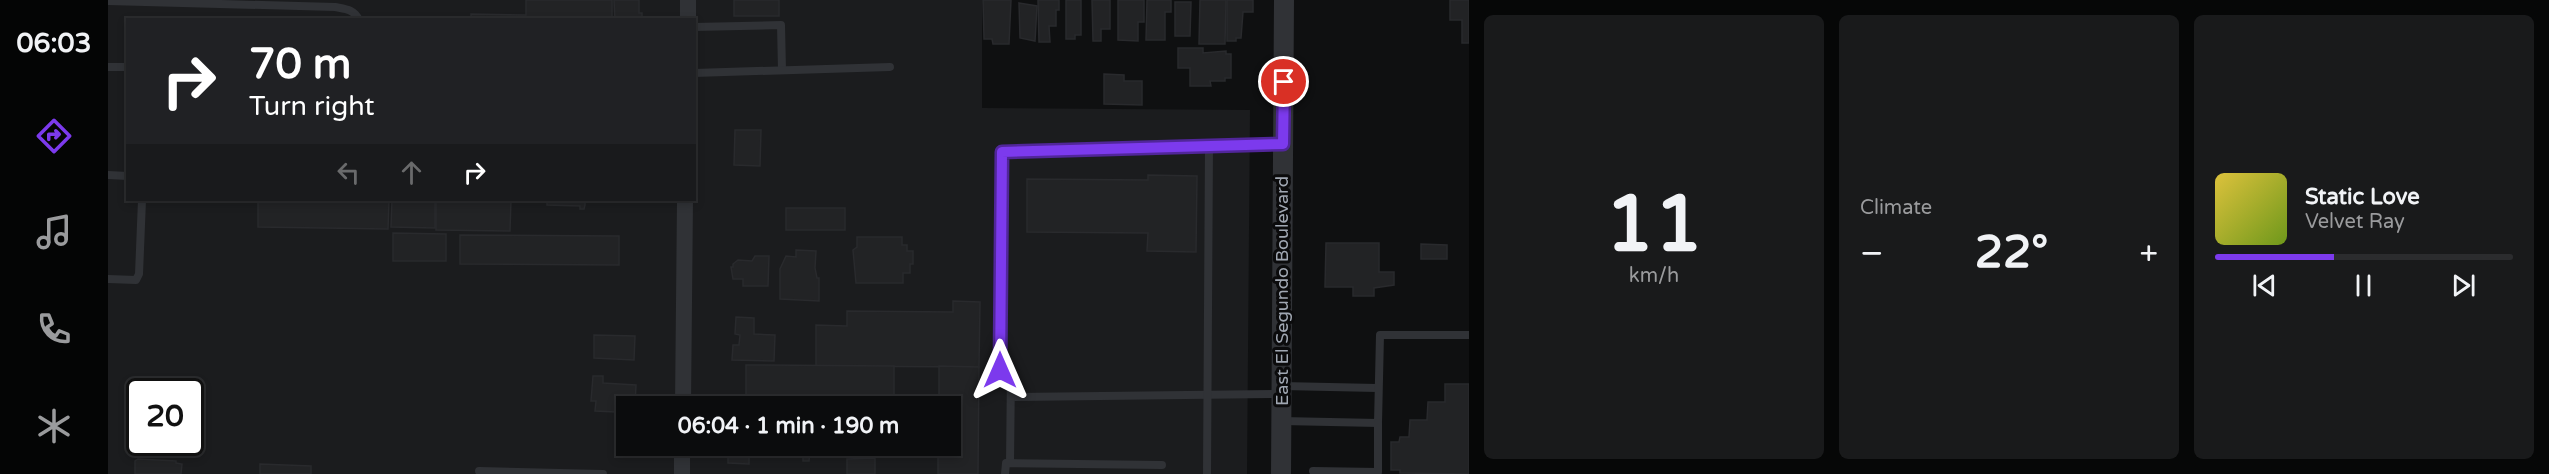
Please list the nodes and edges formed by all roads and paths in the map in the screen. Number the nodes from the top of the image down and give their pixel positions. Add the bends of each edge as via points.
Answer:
1 (688, 0) edge
2 (1284, 0) edge
3 (108, 1) edge
4 (358, 18) edge
5 (688, 18) edge
6 (696, 27) edge
7 (108, 67) edge
8 (126, 67) edge
9 (890, 67) dead end
10 (782, 70) junction
11 (696, 73) edge
12 (1283, 144) junction
13 (1209, 146) junction
14 (108, 175) edge
15 (126, 176) edge
16 (142, 201) edge
17 (685, 201) edge
18 (108, 279) edge
19 (1469, 335) edge
20 (1377, 388) junction
21 (1281, 390) junction
22 (683, 396) edge
23 (1207, 396) junction
24 (1011, 398) junction
25 (1281, 421) junction
26 (1378, 423) junction
27 (682, 456) edge
28 (1010, 463) junction
29 (1162, 465) dead end
30 (479, 471) dead end
31 (1313, 471) dead end
32 (603, 474) edge
33 (682, 474) edge
34 (1005, 474) edge
35 (1207, 474) edge
36 (1281, 474) edge

1 - 5 street
2 - 12 street, East El Segundo Boulevard
3 - 4 lane via 335,7 349,9
6 - 10 lane via 781,24
7 - 8 lane
9 - 10 lane
10 - 11 lane
12 - 13 lane
12 - 21 street, East El Segundo Boulevard
13 - 23 lane
13 - 24 lane via 1002,152 1000,370 1011,370
14 - 15 lane
16 - 18 lane via 139,274 136,280
17 - 22 street
19 - 20 lane via 1380,335
20 - 21 lane
20 - 26 lane
21 - 23 lane
21 - 25 street, East El Segundo Boulevard
23 - 24 lane
23 - 35 lane
24 - 28 lane
25 - 26 lane
25 - 36 street, East El Segundo Boulevard
26 - 31 lane via 1378,472
27 - 33 street
28 - 29 lane
28 - 34 lane via 1005,463
30 - 32 lane

